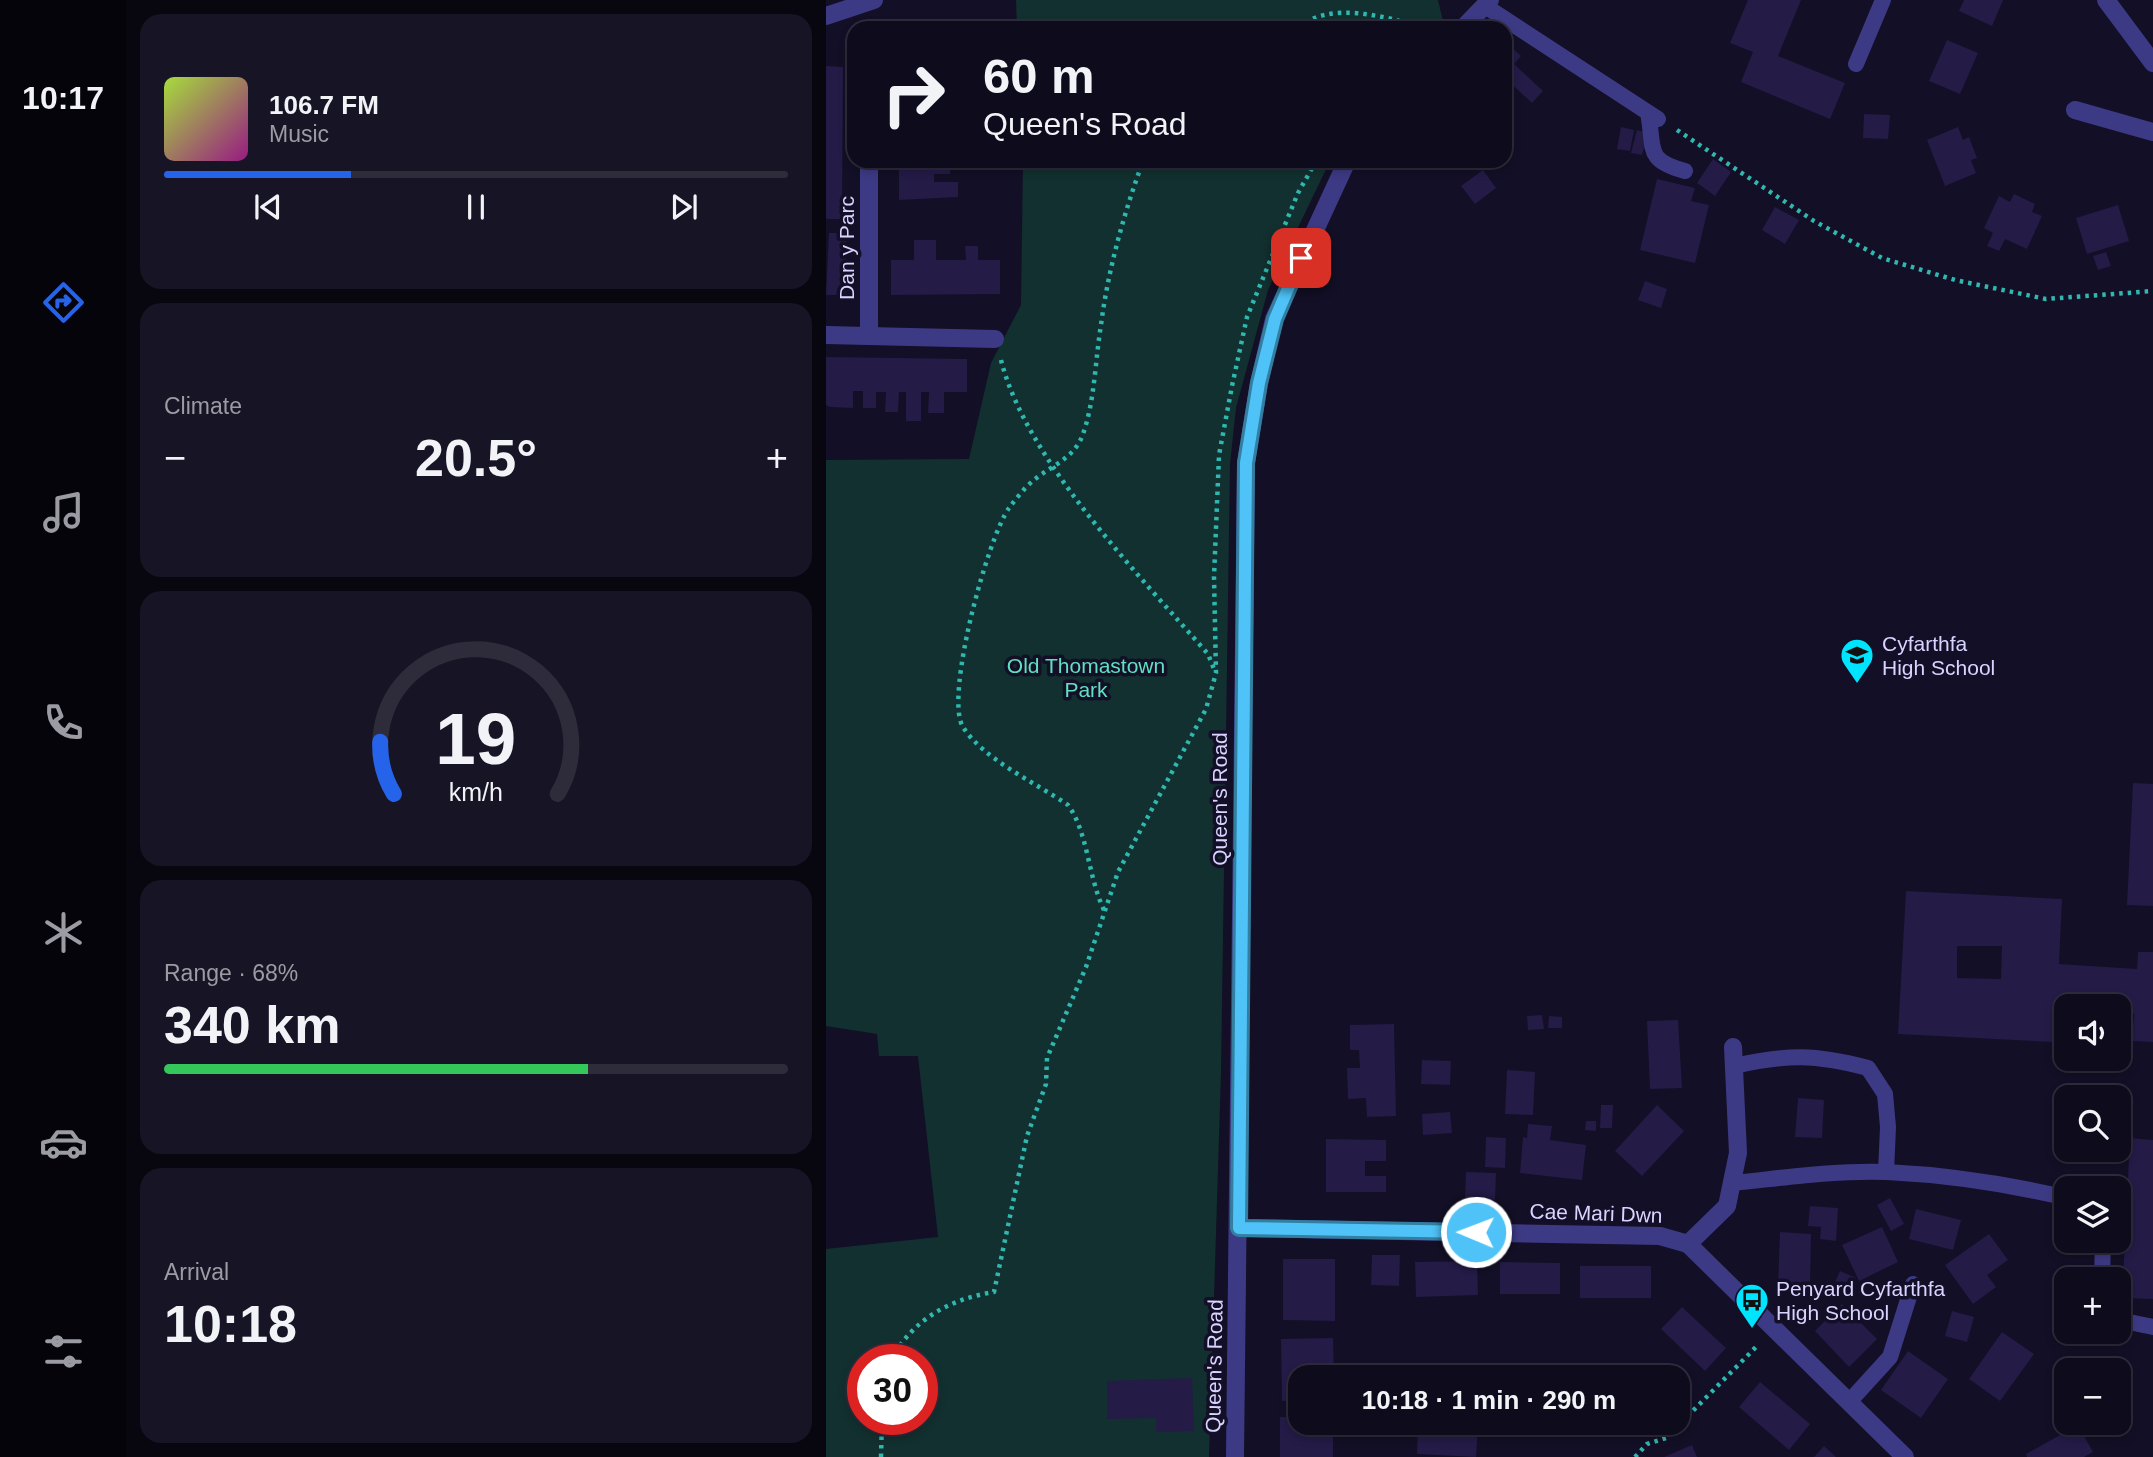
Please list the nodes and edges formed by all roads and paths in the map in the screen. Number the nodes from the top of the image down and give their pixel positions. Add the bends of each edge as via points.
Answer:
1 (874, 0) edge
2 (1883, 0) edge
3 (2106, 0) edge
4 (1487, 3) edge
5 (826, 16) edge
6 (1303, 21) edge
7 (1399, 21) edge
8 (1470, 21) edge
9 (2153, 63) edge
10 (1856, 64) dead end
11 (2075, 110) dead end
12 (1653, 116) junction
13 (2153, 132) edge
14 (870, 168) edge
15 (1141, 168) edge
16 (1312, 168) edge
17 (1344, 168) edge
18 (1685, 171) dead end
19 (2153, 291) edge
20 (826, 335) edge
21 (869, 336) junction
22 (995, 339) joint
23 (1053, 468) junction
24 (1216, 673) junction
25 (1243, 676) junction
26 (1104, 910) junction
27 (1733, 1047) dead end
28 (1734, 1066) junction
29 (1886, 1172) junction
30 (1732, 1183) junction
31 (2054, 1195) edge
32 (1239, 1228) junction
33 (1688, 1244) junction
34 (1913, 1284) dead end
35 (2131, 1323) edge
36 (2153, 1327) edge
37 (1774, 1328) junction
38 (905, 1344) edge
39 (1849, 1402) junction
40 (882, 1435) edge
41 (881, 1457) edge
42 (1235, 1457) edge
43 (1635, 1457) edge
44 (1905, 1457) edge

1 - 5 street
2 - 10 lane
3 - 9 street
4 - 8 street
4 - 12 lane
6 - 7 path via 1328,7
11 - 13 street
12 - 18 lane via 1653,154 1662,165
12 - 19 path via 1814,221 1882,258 1955,280 2046,299
14 - 21 street, Dan y Parc
15 - 23 path via 1101,322 1082,436 1067,459
16 - 24 path via 1247,317 1232,386 1219,455
17 - 25 street, Queen's Road via 1275,319 1259,383 1246,463
20 - 21 street
21 - 22 street
22 - 23 path via 1009,392
23 - 24 path via 1209,654
23 - 26 path via 1033,481 1008,510 991,544 962,653 961,724 975,744 1068,805 1079,819 1088,867
24 - 25 path
24 - 26 path via 1206,709 1146,814
25 - 32 street, Queen's Road
26 - 38 path via 1086,967 1047,1058 1046,1084 1027,1136 994,1292 963,1297 930,1314
27 - 28 street
28 - 29 lane via 1782,1055 1828,1058 1868,1068 1885,1094
28 - 30 street via 1738,1153
29 - 30 lane
29 - 31 lane via 2013,1185
30 - 33 street via 1727,1206
32 - 33 street, Cae Mari Dwn via 1660,1236
32 - 42 street, Queen's Road
33 - 37 street, Cae Mari Dwn
34 - 39 lane via 1889,1357
35 - 36 lane
37 - 39 street, Cae Mari Dwn
37 - 43 path via 1666,1438 1647,1444
39 - 44 street, Cae Mari Dwn
40 - 41 path

